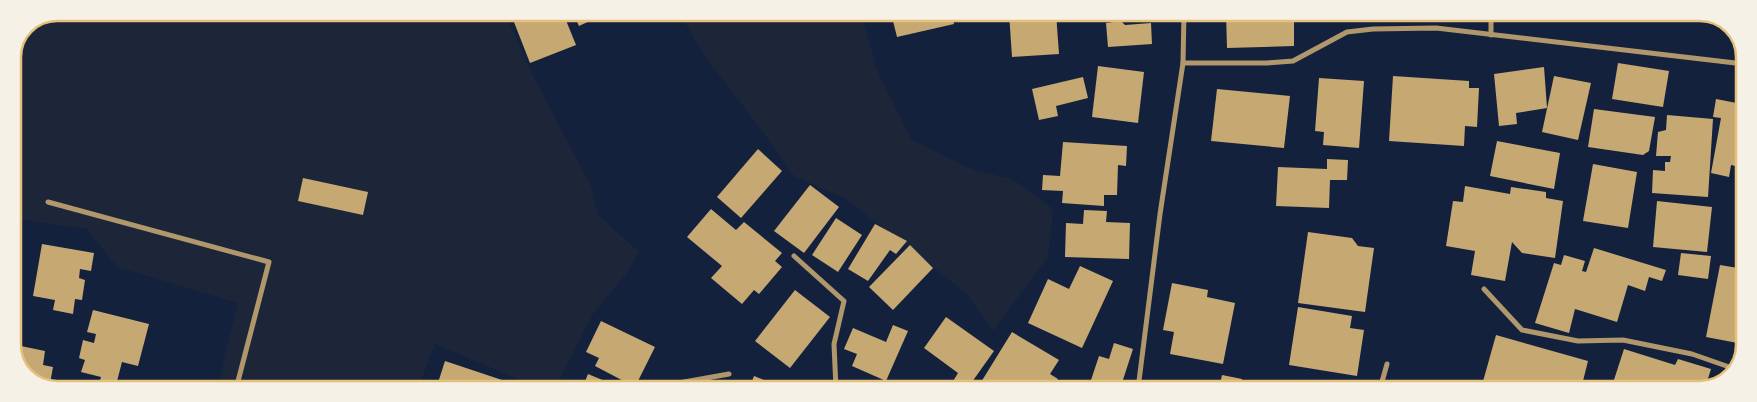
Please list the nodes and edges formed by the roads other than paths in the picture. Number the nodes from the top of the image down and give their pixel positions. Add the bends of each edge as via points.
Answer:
1 (1184, 21) edge
2 (1491, 21) edge
3 (1491, 35) junction
4 (1183, 63) junction
5 (1736, 63) edge
6 (48, 202) dead end
7 (794, 256) dead end
8 (1484, 289) dead end
9 (1387, 364) dead end
10 (1729, 367) edge
11 (729, 374) dead end
12 (238, 381) edge
13 (690, 381) edge
14 (836, 381) edge
15 (1139, 381) edge
16 (1382, 381) edge

1 - 4 street
2 - 3 street
3 - 4 street via 1436,28 1373,29 1346,32 1293,61
3 - 5 street
4 - 15 street
6 - 12 street via 270,262
7 - 14 street via 844,301 834,344
8 - 10 street via 1522,330 1578,342 1623,340 1692,354
9 - 16 street
11 - 13 street

